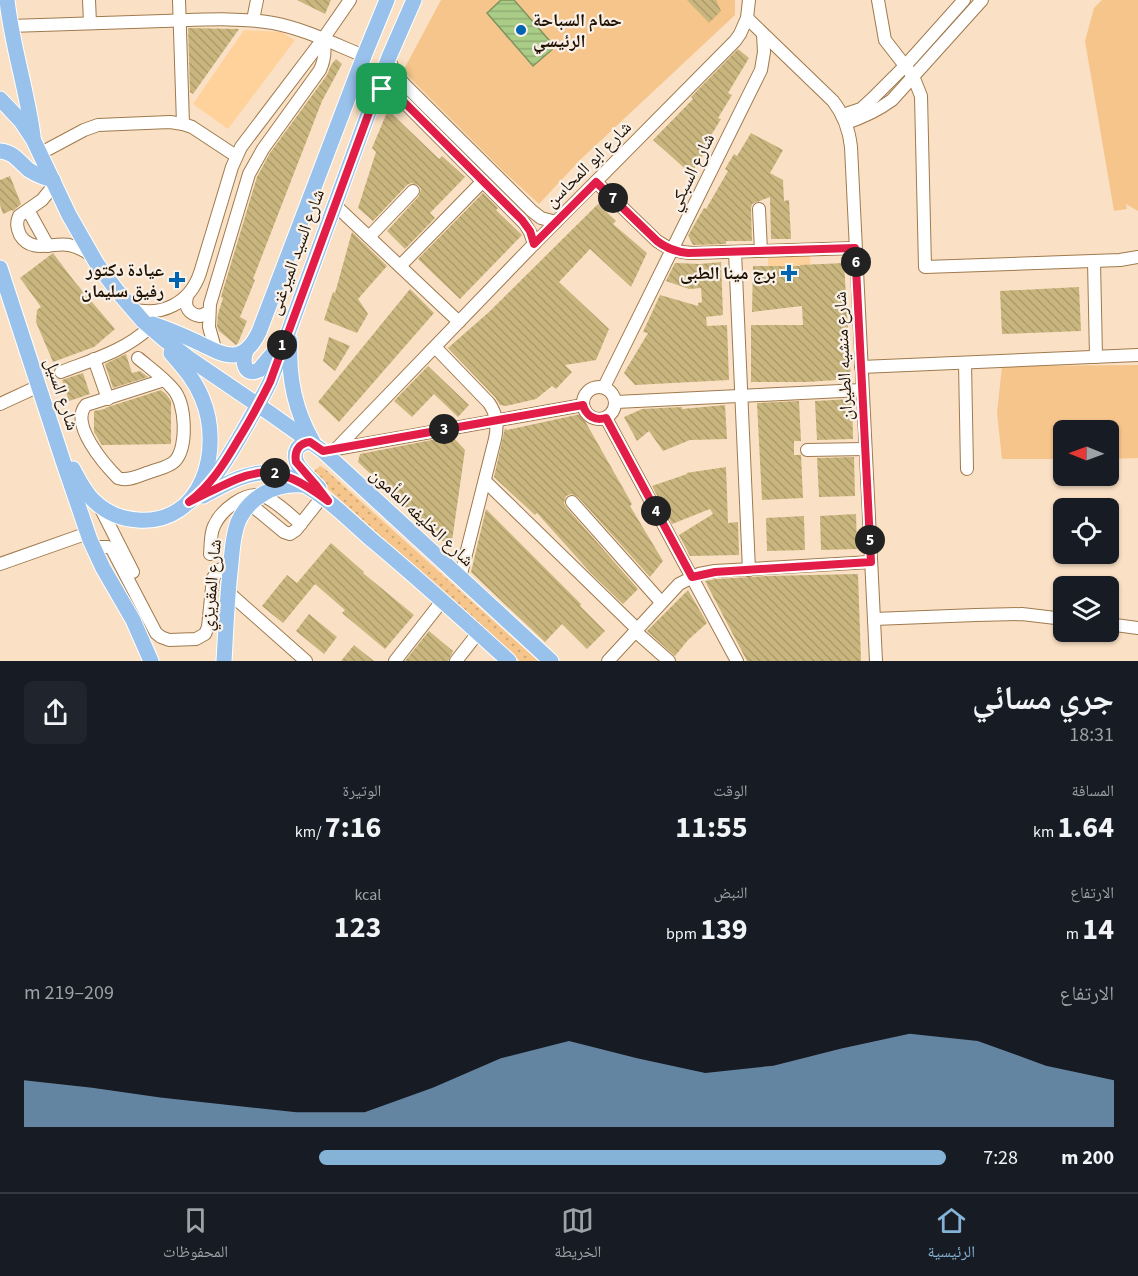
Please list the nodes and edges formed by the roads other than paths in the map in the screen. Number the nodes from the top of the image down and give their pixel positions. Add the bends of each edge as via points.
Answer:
1 (7, 0) edge
2 (89, 0) edge
3 (179, 0) edge
4 (257, 0) edge
5 (350, 0) edge
6 (387, 0) edge
7 (414, 0) edge
8 (748, 0) edge
9 (878, 0) edge
10 (964, 0) edge
11 (982, 0) edge
12 (747, 18) junction
13 (179, 20) junction
14 (253, 20) junction
15 (90, 23) junction
16 (10, 26) junction
17 (764, 34) junction
18 (323, 39) junction
19 (364, 56) junction
20 (389, 59) junction
21 (304, 64) junction
22 (905, 66) junction
23 (318, 73) junction
24 (913, 76) junction
25 (378, 88) junction
26 (0, 99) edge
27 (844, 119) junction
28 (183, 124) junction
29 (37, 146) junction
30 (0, 151) edge
31 (236, 156) junction
32 (483, 181) junction
33 (54, 182) junction
34 (596, 182) junction
35 (413, 191) dead end
36 (335, 205) junction
37 (759, 209) dead end
38 (28, 210) junction
39 (556, 222) junction
40 (369, 237) junction
41 (534, 244) junction
42 (48, 246) junction
43 (855, 248) junction
44 (672, 250) junction
45 (761, 251) junction
46 (735, 252) junction
47 (91, 255) junction
48 (1138, 257) edge
49 (1094, 261) junction
50 (400, 267) junction
51 (0, 268) edge
52 (4, 296) edge
53 (186, 297) junction
54 (132, 309) junction
55 (209, 312) junction
56 (294, 315) junction
57 (459, 322) junction
58 (150, 327) junction
59 (283, 342) junction
60 (435, 347) junction
61 (246, 351) junction
62 (216, 352) junction
63 (1138, 355) edge
64 (1096, 357) junction
65 (138, 358) dead end
66 (94, 359) junction
67 (965, 363) junction
68 (861, 367) junction
69 (61, 372) dead end
70 (164, 380) junction
71 (39, 386) junction
72 (604, 387) junction
73 (862, 390) junction
74 (741, 396) junction
75 (108, 399) junction
76 (616, 402) junction
77 (0, 404) edge
78 (259, 405) junction
79 (583, 405) junction
80 (606, 418) junction
81 (497, 420) junction
82 (321, 446) junction
83 (59, 449) junction
84 (865, 449) junction
85 (807, 450) dead end
86 (967, 469) dead end
87 (485, 481) junction
88 (305, 485) junction
89 (325, 499) junction
90 (256, 500) junction
91 (189, 502) junction
92 (572, 502) dead end
93 (100, 507) junction
94 (91, 540) junction
95 (210, 554) dead end
96 (871, 562) junction
97 (0, 564) edge
98 (231, 564) junction
99 (749, 570) junction
100 (134, 572) dead end
101 (692, 577) junction
102 (460, 578) junction
103 (228, 592) junction
104 (442, 601) junction
105 (661, 602) junction
106 (1053, 618) edge
107 (874, 619) junction
108 (1119, 625) edge
109 (1138, 628) edge
110 (636, 630) junction
111 (478, 633) junction
112 (151, 661) edge
113 (224, 661) edge
114 (306, 661) edge
115 (395, 661) edge
116 (456, 661) edge
117 (509, 661) edge
118 (551, 661) edge
119 (608, 661) edge
120 (669, 661) edge
121 (736, 661) edge
122 (876, 661) edge

1 - 16 main road, شارع الخليفه المأمون
2 - 15 street
3 - 13 street
4 - 14 street
5 - 18 street
6 - 19 main road, شارع السيد الميرغنى
7 - 20 main road, شارع السيد الميرغنى
8 - 12 street, شارع ابو المحاسن
9 - 22 street via 885,40
10 - 22 street
11 - 24 street
12 - 17 street, شارع منشيه الطيران
12 - 34 street, شارع ابو المحاسن via 735,41
13 - 14 street
13 - 15 street
13 - 28 street
14 - 18 street
15 - 16 street
16 - 29 main road, شارع الخليفه المأمون
17 - 27 street, شارع منشيه الطيران via 833,101
17 - 44 street, شارع السبكي via 761,70
18 - 19 street
18 - 21 street
18 - 23 street via 324,59
19 - 61 main road, شارع السيد الميرغنى via 259,332
20 - 25 main road, شارع السيد الميرغنى
20 - 39 street via 401,81 532,211
21 - 23 street
21 - 31 street
22 - 24 street
22 - 27 street via 867,104
23 - 55 street via 251,169
24 - 27 street via 878,111
24 - 49 street via 921,96 925,267
25 - 32 street via 398,96
25 - 36 main road, شارع السيد الميرغنى
26 - 29 main road, شارع الخليفه المأمون
27 - 43 street, شارع منشيه الطيران via 851,147
28 - 29 street via 98,125
28 - 31 street
29 - 33 main road, شارع الخليفه المأمون
30 - 33 main road via 12,154 31,171
31 - 53 street via 199,278
32 - 41 street via 525,224
32 - 50 street
33 - 38 street via 42,201
33 - 47 main road, شارع الخليفه المأمون
34 - 39 street, شارع ابو المحاسن
34 - 44 street via 657,241
35 - 40 street
36 - 40 street
36 - 56 main road, شارع السيد الميرغنى
37 - 45 street
38 - 42 street
38 - 42 street via 18,219 19,233 30,244
39 - 41 street, شارع ابو المحاسن
40 - 50 street
41 - 57 street, شارع ابو المحاسن
42 - 47 street via 70,245
43 - 45 street
43 - 68 street, شارع منشيه الطيران
44 - 46 street
44 - 72 street, شارع السبكي
45 - 46 street
46 - 74 street
47 - 54 main road, شارع الخليفه المأمون
48 - 49 street
49 - 64 street
50 - 57 street
51 - 52 main road, شارع السيل
52 - 71 main road, شارع السيل
53 - 54 street via 161,310
53 - 55 street via 190,313 200,316
54 - 58 main road, شارع الخليفه المأمون
55 - 62 street
56 - 59 main road, شارع السيد الميرغنى
56 - 82 main road via 291,382 302,421
57 - 60 street, شارع ابو المحاسن
58 - 62 main road via 180,335
58 - 66 street via 129,344
58 - 78 main road, شارع الخليفه المأمون
58 - 91 main road via 197,386 209,421 209,458
59 - 61 main road via 254,372 245,366
59 - 78 main road, شارع السيد الميرغنى
60 - 81 street via 489,404
60 - 82 street, شارع ابو المحاسن
61 - 62 main road via 231,355
63 - 64 street
64 - 67 street
65 - 70 street
66 - 69 street
66 - 75 street
67 - 68 street
67 - 86 street
68 - 73 street, شارع منشيه الطيران
70 - 75 street
70 - 75 street via 174,390 183,411 180,453 169,465 127,480 116,476 90,444 81,419 87,405
71 - 77 street
71 - 83 main road, شارع السيل
72 - 76 street
72 - 79 street via 591,389
73 - 74 street
73 - 84 street, شارع منشيه الطيران
74 - 76 street
74 - 99 street
76 - 80 street
78 - 82 main road, شارع الخليفه المأمون
78 - 91 main road, شارع السيد الميرغنى via 217,475
79 - 80 street via 589,416
79 - 81 street
80 - 101 street
81 - 82 street
81 - 87 street
82 - 89 main road via 303,443 296,462
82 - 102 main road, شارع الخليفه المأمون
83 - 93 main road
83 - 94 main road, شارع السيل
84 - 85 street
84 - 96 street, شارع منشيه الطيران
87 - 102 street
87 - 110 street
88 - 89 main road
88 - 90 main road via 279,487
88 - 91 main road via 278,474 250,474
89 - 90 street via 293,532 287,533
89 - 104 main road
90 - 95 street via 255,495 241,500 222,514 212,531
90 - 98 main road, شارع المقريزي via 237,525
91 - 93 main road via 164,517 146,521 126,519
92 - 105 street
93 - 100 street
94 - 97 street
94 - 98 street via 112,549 156,633 169,640 196,639 205,634 213,578
94 - 112 main road
96 - 99 street
96 - 107 street, شارع منشيه الطيران
98 - 103 main road, شارع المقريزي
99 - 101 street via 707,572
101 - 105 street
101 - 121 street
102 - 118 main road, شارع الخليفه المأمون
103 - 113 main road, شارع المقريزي
103 - 114 street
104 - 111 main road
104 - 115 street
105 - 110 street
106 - 107 street via 999,614
107 - 122 street, شارع منشيه الطيران
108 - 109 street
110 - 119 street
110 - 120 street
111 - 116 street
111 - 117 main road

